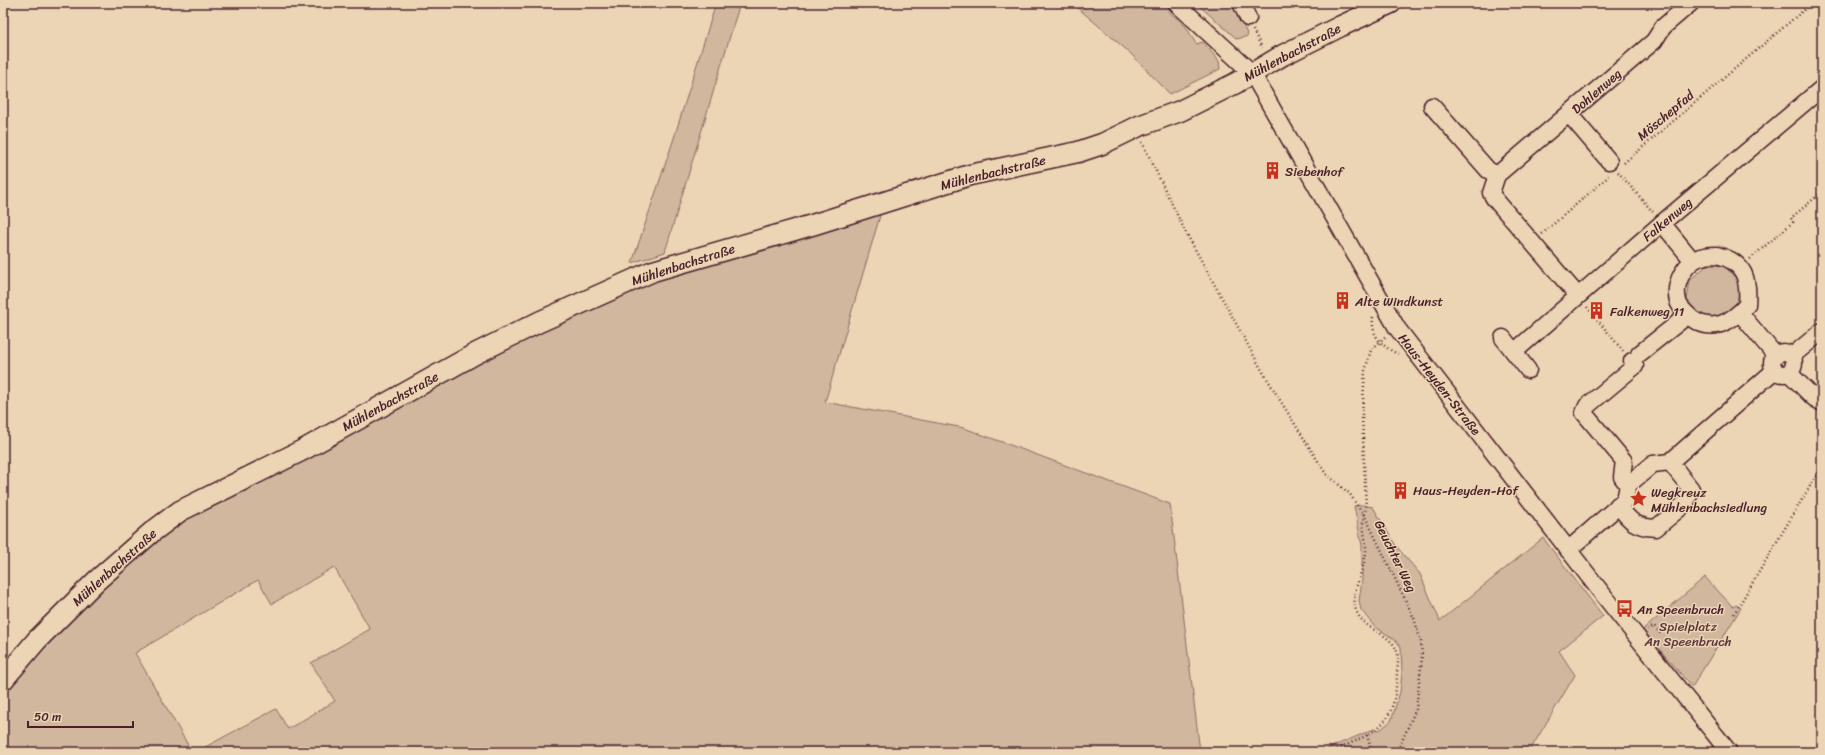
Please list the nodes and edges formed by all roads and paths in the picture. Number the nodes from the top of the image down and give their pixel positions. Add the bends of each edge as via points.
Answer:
1 (1176, 3) edge
2 (1241, 3) edge
3 (1391, 3) edge
4 (1691, 3) edge
5 (1812, 3) edge
6 (1248, 18) joint
7 (1270, 63) junction
8 (1252, 73) junction
9 (1822, 88) edge
10 (1432, 106) dead end
11 (1569, 114) junction
12 (1140, 139) dead end
13 (1614, 168) junction
14 (1497, 175) junction
15 (1822, 192) edge
16 (1662, 223) junction
17 (1532, 242) junction
18 (1693, 261) junction
19 (1739, 268) junction
20 (1578, 296) junction
21 (1740, 313) junction
22 (1688, 315) junction
23 (1397, 328) junction
24 (1822, 331) edge
25 (1503, 338) dead end
26 (1514, 352) junction
27 (1635, 358) junction
28 (1783, 364) junction
29 (1528, 370) dead end
30 (1822, 403) edge
31 (1670, 462) junction
32 (1822, 466) edge
33 (1628, 485) junction
34 (1618, 506) junction
35 (1364, 514) junction
36 (1568, 550) junction
37 (1734, 614) dead end
38 (3, 680) edge
39 (1367, 735) junction
40 (1331, 752) edge
41 (1372, 752) edge
42 (1397, 752) edge
43 (1729, 752) edge

1 - 8 street, Haus-Heyden-Straße
2 - 6 street
3 - 7 street, Mühlenbachstraße via 1340,26
4 - 11 street, Dohlenweg via 1663,26 1654,41
5 - 13 path, Möschepfad
6 - 7 path
7 - 8 street, Mühlenbachstraße
8 - 23 street, Haus-Heyden-Straße
8 - 38 street, Mühlenbachstraße via 1180,111 1078,152 970,175 812,225 653,271 539,322 475,354 303,450 180,511 96,581 37,640
9 - 16 street, Falkenweg
10 - 14 street via 1488,170
11 - 13 street
11 - 14 street, Dohlenweg
12 - 35 path via 1184,229 1282,405 1326,474 1350,494
13 - 16 path
13 - 17 path, Möschepfad
14 - 17 street via 1491,193
15 - 19 path via 1791,218 1793,222
16 - 18 street
16 - 20 street, Falkenweg
17 - 20 street
18 - 19 street via 1704,256 1717,255 1727,258
18 - 22 street via 1680,276 1677,290 1678,302
19 - 21 street via 1746,277 1748,289 1747,305
20 - 26 street, Falkenweg
20 - 27 path
21 - 22 street via 1715,326 1700,324
21 - 28 street
22 - 27 street
23 - 35 path, Geuchter Weg via 1371,350 1365,370 1362,415 1366,508
23 - 36 street, Haus-Heyden-Straße
24 - 28 street
25 - 26 street
26 - 29 street
27 - 33 street via 1636,366 1587,406 1584,413 1624,461 1622,477
28 - 30 street via 1814,398
28 - 31 street
31 - 33 street via 1653,464
31 - 34 street via 1692,489 1686,502 1672,515 1656,528 1644,527 1632,522
32 - 37 path
33 - 34 street via 1625,500
34 - 36 street
35 - 39 path via 1362,523 1366,553 1354,602 1361,618 1368,626 1391,641 1398,655 1397,683 1391,711 1383,725
35 - 42 path, Geuchter Weg via 1410,608 1421,642 1422,657 1416,709
36 - 43 street, Haus-Heyden-Straße
39 - 40 path
39 - 41 path

